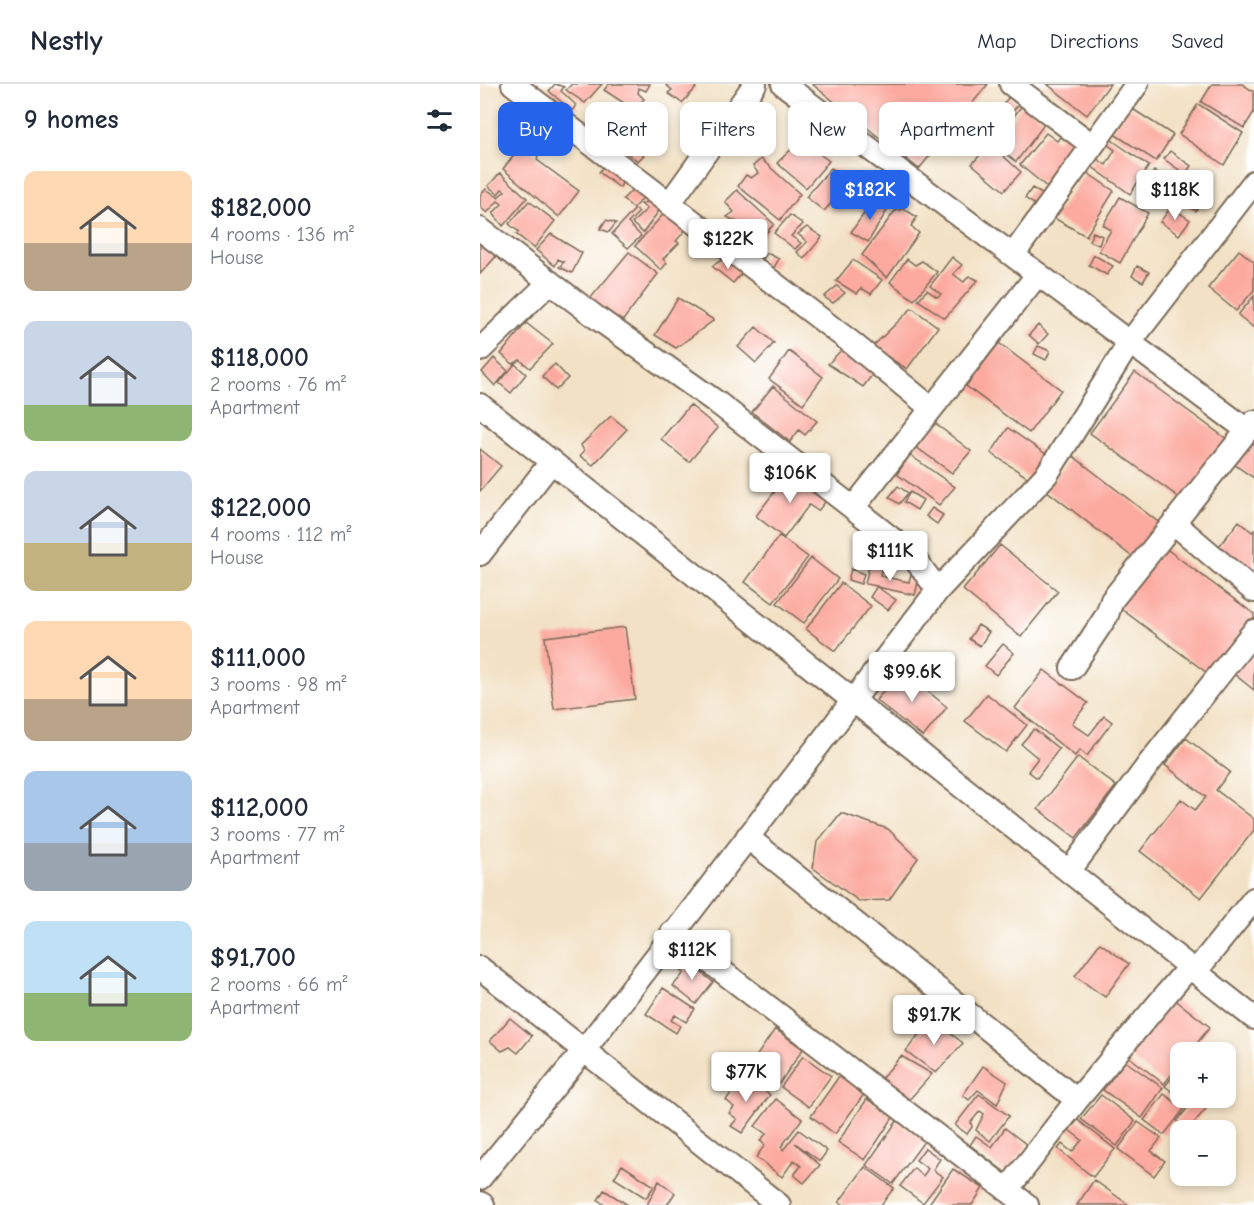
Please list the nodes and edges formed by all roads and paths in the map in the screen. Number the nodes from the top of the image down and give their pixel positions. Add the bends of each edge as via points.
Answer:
1 (513, 84) edge
2 (755, 84) edge
3 (783, 84) edge
4 (1011, 84) edge
5 (1137, 84) edge
6 (1092, 145) junction
7 (1254, 182) edge
8 (669, 204) junction
9 (480, 229) edge
10 (1013, 255) junction
11 (1038, 274) junction
12 (550, 282) junction
13 (1130, 342) junction
14 (480, 350) edge
15 (480, 405) edge
16 (932, 408) junction
17 (1251, 426) edge
18 (552, 461) junction
19 (853, 508) junction
20 (1174, 523) junction
21 (480, 554) edge
22 (938, 590) junction
23 (1254, 591) edge
24 (1254, 631) edge
25 (1072, 668) dead end
26 (854, 699) junction
27 (747, 837) junction
28 (1070, 870) junction
29 (1254, 899) edge
30 (672, 933) junction
31 (480, 968) edge
32 (1193, 968) junction
33 (1254, 1018) edge
34 (585, 1049) junction
35 (1077, 1100) junction
36 (484, 1166) edge
37 (1018, 1200) edge
38 (779, 1205) edge

1 - 8 street
2 - 8 street
3 - 10 street
4 - 6 street
5 - 6 street
6 - 10 street
7 - 13 street
8 - 16 street
9 - 12 street
10 - 11 street
11 - 13 street
11 - 16 street
12 - 14 street
12 - 19 street via 719,404
13 - 17 street
13 - 22 street via 1047,474
15 - 18 street
16 - 19 street
17 - 20 street
18 - 21 street
18 - 26 street
19 - 22 street via 911,554
20 - 23 street
20 - 25 street via 1112,600 1107,615
22 - 26 street
24 - 28 street
26 - 27 street
26 - 28 street
27 - 30 street
27 - 35 street
28 - 32 street
29 - 32 street
30 - 34 street
30 - 37 street
31 - 34 street
32 - 33 street
32 - 35 street
34 - 36 street
34 - 38 street
35 - 37 street

